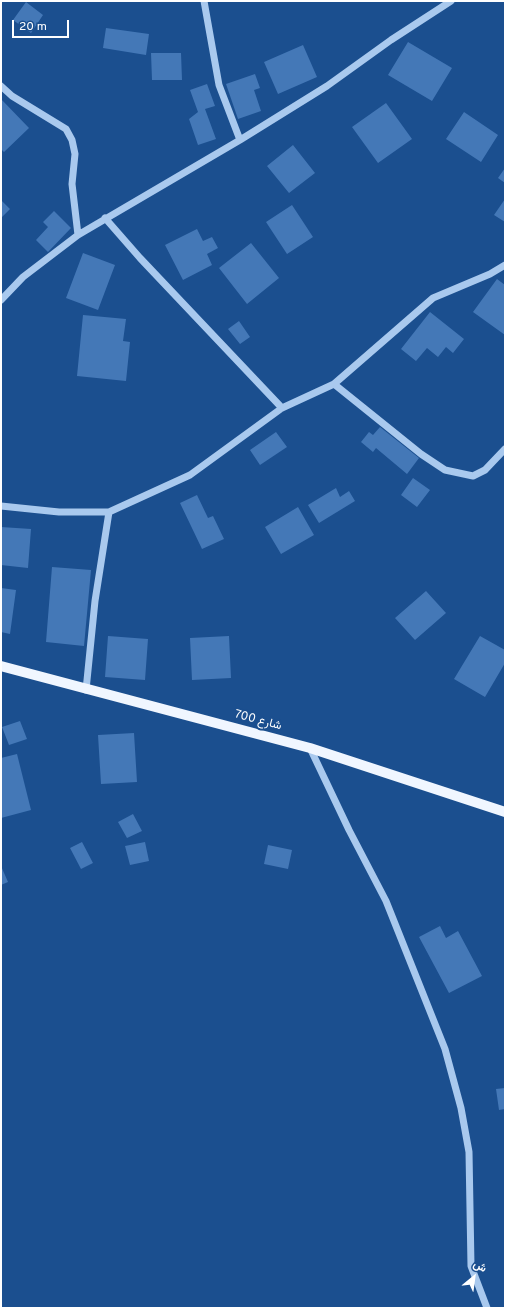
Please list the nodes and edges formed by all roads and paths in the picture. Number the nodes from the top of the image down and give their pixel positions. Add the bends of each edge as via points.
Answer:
1 (204, 1) edge
2 (451, 1) edge
3 (1, 86) edge
4 (240, 140) junction
5 (105, 218) junction
6 (78, 235) junction
7 (505, 265) edge
8 (1, 300) edge
9 (334, 384) junction
10 (282, 408) junction
11 (505, 449) edge
12 (1, 506) edge
13 (109, 512) junction
14 (1, 666) edge
15 (86, 690) junction
16 (310, 748) junction
17 (505, 812) edge
18 (487, 1308) edge

1 - 4 street via 219,85
2 - 4 street via 327,86
3 - 6 street via 12,96 66,129 72,140 75,154 72,184
4 - 5 street
5 - 6 street
5 - 10 street
6 - 8 street via 23,277
7 - 9 street via 433,298
9 - 10 street
9 - 11 street via 445,470 473,476 485,470
10 - 13 street via 190,475
12 - 13 street via 59,512
13 - 15 street via 95,601
14 - 15 main road, شارع 700
15 - 16 main road, شارع 700
16 - 17 main road, شارع 700
16 - 18 street via 386,901 445,1049 461,1108 469,1152 471,1266

